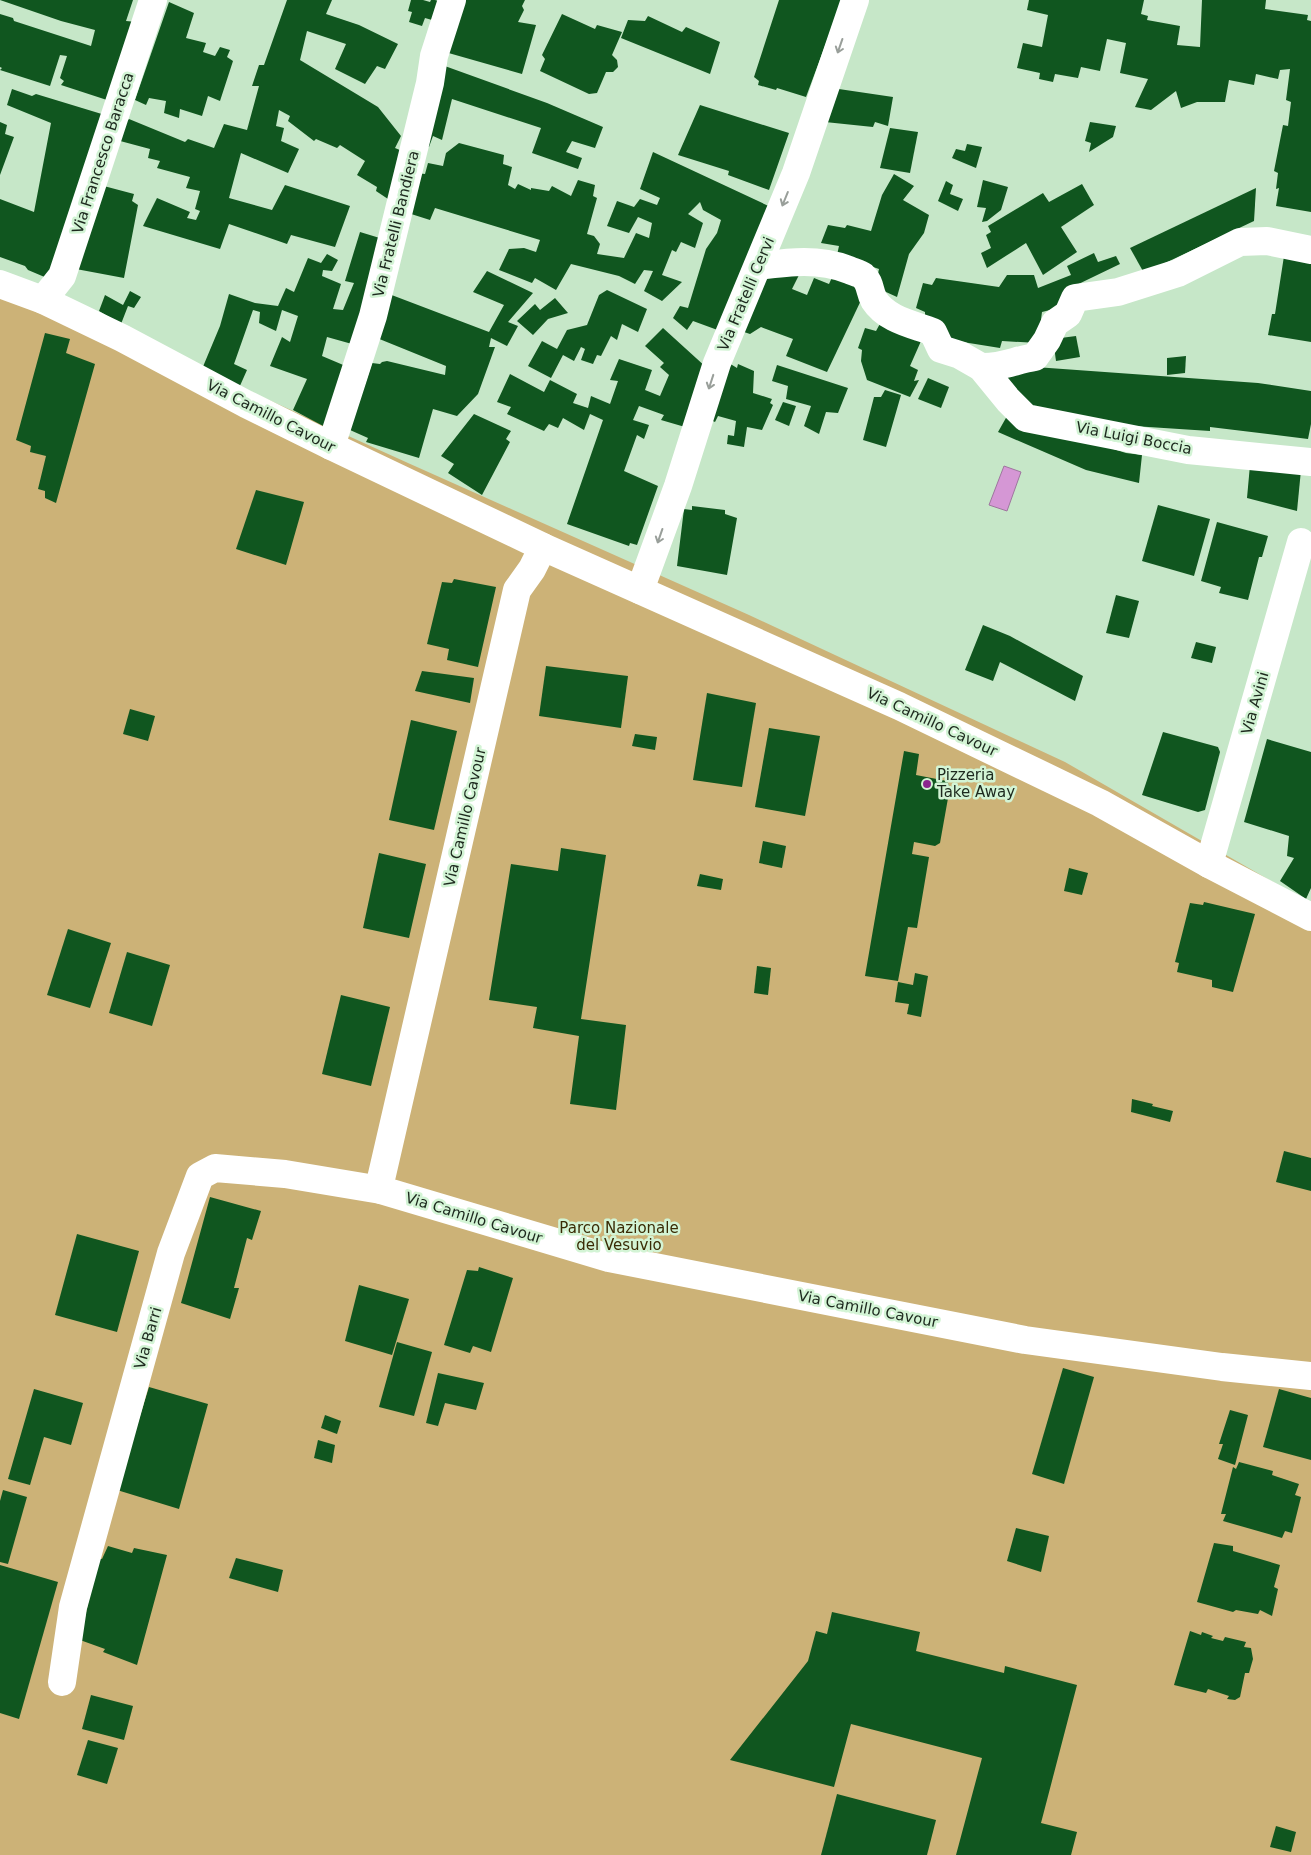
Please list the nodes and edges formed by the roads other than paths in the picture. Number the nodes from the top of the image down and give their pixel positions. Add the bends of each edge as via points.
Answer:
1 (153, 0) edge
2 (452, 0) edge
3 (856, 0) edge
4 (1311, 250) edge
5 (758, 266) junction
6 (0, 284) edge
7 (43, 300) junction
8 (981, 367) junction
9 (331, 446) junction
10 (1311, 462) edge
11 (1301, 542) dead end
12 (543, 547) junction
13 (640, 590) junction
14 (1209, 864) junction
15 (1311, 917) edge
16 (381, 1190) junction
17 (1311, 1376) edge
18 (62, 1682) dead end

1 - 7 street, Via Francesco Baracca via 62,276
2 - 9 street, Via Fratelli Bandiera via 434,56 373,316
3 -> 5 street, Via Fratelli Cervi via 796,173
4 - 8 street via 1267,241 1240,242 1178,273 1118,292 1075,298 1068,314 1055,323 1035,357 996,368
5 - 8 street, Via Luigi Boccia via 800,261 837,266 862,276 870,284 877,304 893,318 933,332 940,349 960,355
5 -> 13 street, Via Fratelli Cervi via 716,363 678,486
6 - 7 street, Via Camillo Cavour
7 - 9 street, Via Camillo Cavour
8 - 10 street, Via Luigi Boccia via 1026,418 1188,450
9 - 12 street, Via Camillo Cavour
11 - 14 street, Via Avini
12 - 13 street, Via Camillo Cavour
12 - 16 street, Via Camillo Cavour via 517,590
13 - 14 street, Via Camillo Cavour via 935,723 1100,804
14 - 15 street, Via Camillo Cavour
16 - 17 street, Via Camillo Cavour via 609,1258 1025,1340
16 - 18 street, Via Barri via 285,1174 215,1168 200,1176 171,1253 73,1607

